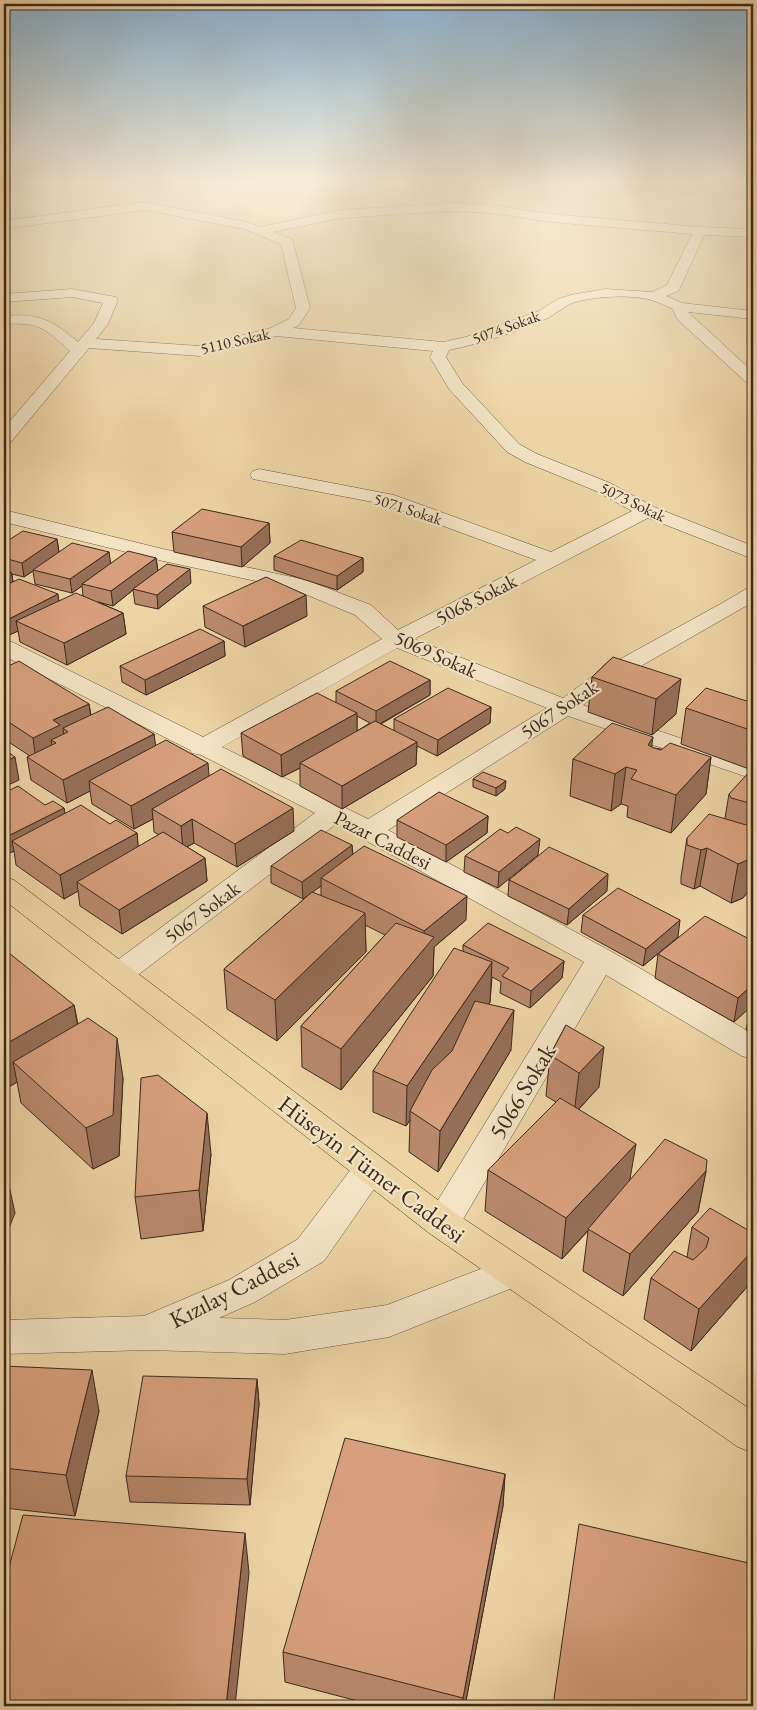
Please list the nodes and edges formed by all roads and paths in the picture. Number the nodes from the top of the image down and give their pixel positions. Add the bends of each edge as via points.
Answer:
1 (292, 263) edge
2 (685, 263) edge
3 (654, 296) junction
4 (4, 298) edge
5 (679, 308) junction
6 (753, 315) edge
7 (4, 320) edge
8 (276, 331) junction
9 (83, 347) junction
10 (443, 347) junction
11 (753, 380) edge
12 (4, 439) edge
13 (259, 474) dead end
14 (647, 511) junction
15 (4, 516) edge
16 (753, 553) edge
17 (554, 560) junction
18 (753, 593) edge
19 (743, 610) edge
20 (396, 640) junction
21 (4, 647) edge
22 (565, 707) junction
23 (201, 748) junction
24 (753, 771) edge
25 (333, 814) junction
26 (369, 830) junction
27 (4, 886) edge
28 (601, 959) junction
29 (119, 974) junction
30 (753, 1048) edge
31 (370, 1169) junction
32 (442, 1223) junction
33 (512, 1272) junction
34 (148, 1333) junction
35 (4, 1338) edge
36 (753, 1434) edge

1 - 8 street via 303,308 294,322
2 - 3 street via 673,288
3 - 5 street, 5074 Sokak
3 - 10 street, 5074 Sokak via 605,294 576,298 544,314 470,341
4 - 9 street via 72,293 111,300 101,324
5 - 6 street, 5074 Sokak
5 - 11 street via 682,316
7 - 9 street via 24,318 44,322
8 - 9 street, 5110 Sokak via 200,351
8 - 10 street, 5110 Sokak
9 - 12 street
10 - 14 street, 5073 Sokak via 438,357 455,386 513,448 604,486
13 - 17 street, 5071 Sokak via 387,499
14 - 16 street, 5073 Sokak
14 - 17 street, 5068 Sokak
15 - 20 street, 5069 Sokak via 299,584 363,610
17 - 20 street, 5068 Sokak
18 - 19 street, 5067 Sokak
19 - 22 street, 5067 Sokak via 612,673
20 - 22 street, 5069 Sokak
20 - 23 street, 5068 Sokak
21 - 23 street, Pazar Caddesi
22 - 24 street, 5069 Sokak
22 - 26 street, 5067 Sokak
23 - 25 street, Pazar Caddesi
25 - 26 street, Pazar Caddesi
25 - 29 street, 5067 Sokak
26 - 28 street, Pazar Caddesi
27 - 29 main road, Hüseyin Tümer Caddesi
28 - 30 street, Pazar Caddesi
28 - 32 street, 5066 Sokak
29 - 31 main road, Hüseyin Tümer Caddesi
31 - 32 main road, Hüseyin Tümer Caddesi
31 - 34 street, Kızılay Caddesi via 311,1250 242,1291
32 - 33 main road, Hüseyin Tümer Caddesi
33 - 34 street, Kızılay Caddesi via 388,1321 285,1337
33 - 36 main road, Hüseyin Tümer Caddesi
34 - 35 street, Kızılay Caddesi

